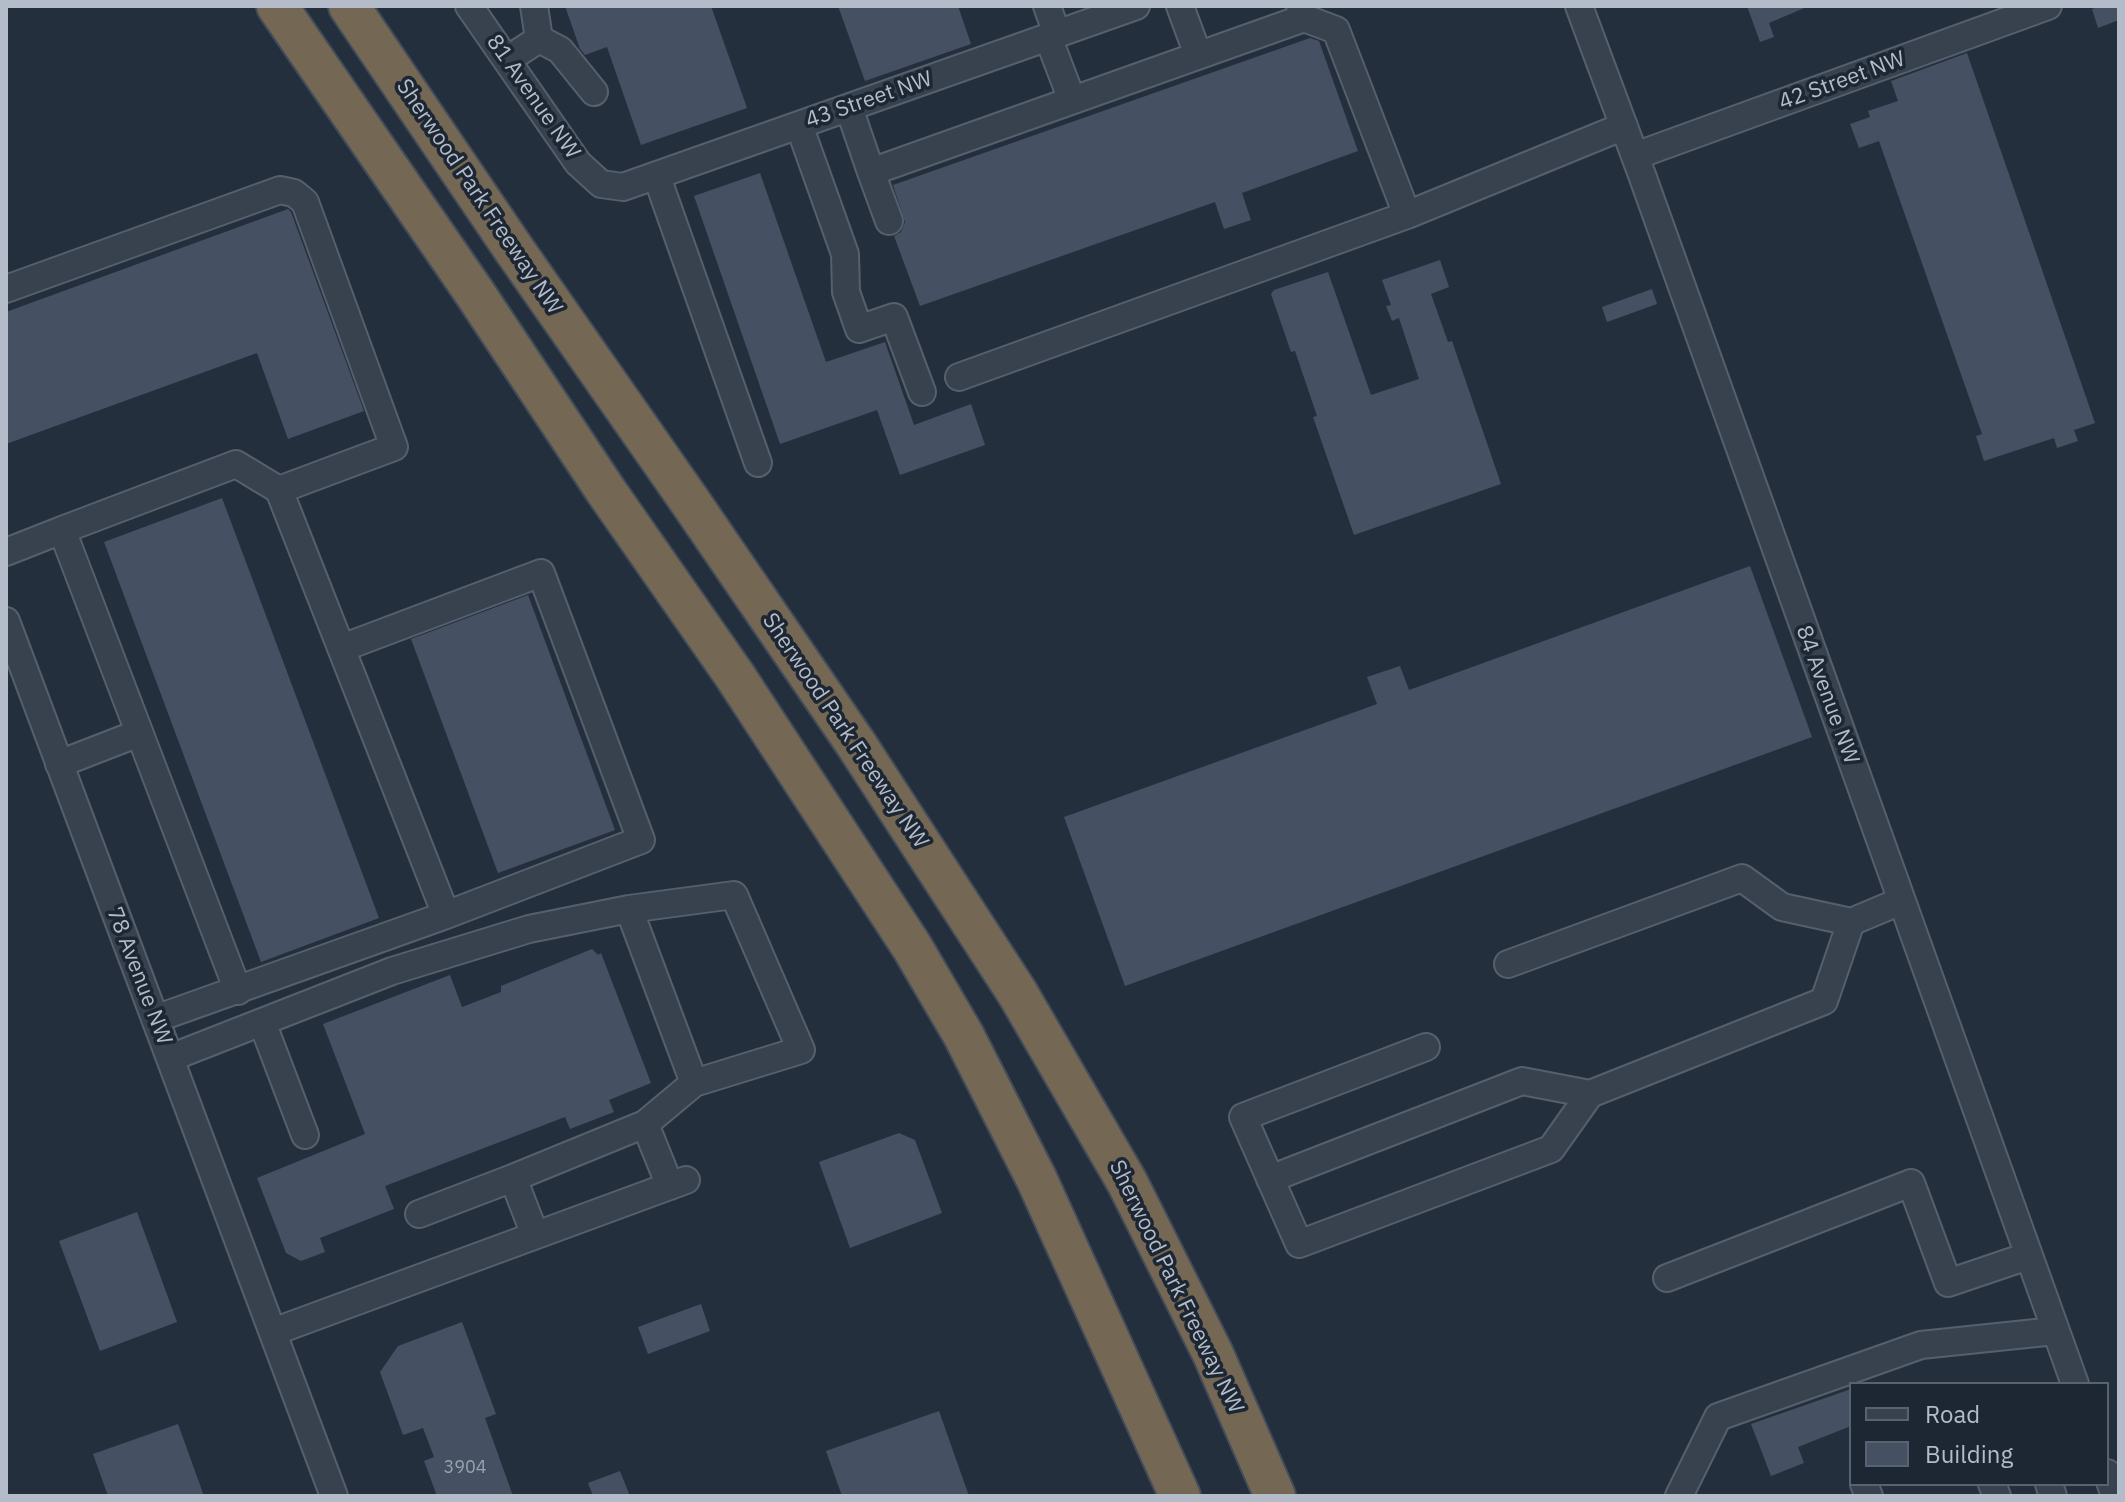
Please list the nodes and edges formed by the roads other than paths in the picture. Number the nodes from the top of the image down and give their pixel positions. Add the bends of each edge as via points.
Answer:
1 (277, 6) edge
2 (349, 6) edge
3 (469, 6) edge
4 (534, 6) edge
5 (1047, 6) edge
6 (1136, 6) edge
7 (1180, 6) edge
8 (1579, 6) edge
9 (2048, 6) edge
10 (1302, 12) edge
11 (1052, 36) junction
12 (539, 39) junction
13 (1198, 55) junction
14 (507, 60) junction
15 (594, 92) dead end
16 (1072, 100) junction
17 (849, 108) junction
18 (799, 125) junction
19 (1624, 126) junction
20 (1635, 156) junction
21 (871, 172) junction
22 (657, 177) junction
23 (601, 184) joint
24 (1407, 215) junction
25 (889, 221) dead end
26 (6, 289) edge
27 (959, 377) dead end
28 (922, 392) dead end
29 (758, 463) dead end
30 (279, 490) junction
31 (62, 530) junction
32 (6, 552) edge
33 (6, 621) edge
34 (342, 648) junction
35 (139, 733) junction
36 (59, 764) junction
37 (1901, 901) junction
38 (629, 909) junction
39 (446, 915) junction
40 (1851, 922) junction
41 (1508, 964) dead end
42 (238, 991) junction
43 (155, 1019) junction
44 (262, 1022) junction
45 (1426, 1047) dead end
46 (170, 1058) junction
47 (694, 1083) junction
48 (1590, 1094) junction
49 (645, 1124) junction
50 (305, 1135) dead end
51 (513, 1178) junction
52 (1270, 1179) junction
53 (419, 1214) dead end
54 (535, 1235) junction
55 (2028, 1256) junction
56 (1667, 1278) dead end
57 (2055, 1331) junction
58 (273, 1332) junction
59 (2074, 1382) edge
60 (334, 1496) edge
61 (1180, 1496) edge
62 (1275, 1496) edge
63 (1679, 1496) edge

1 - 61 highway via 735,676 912,947 1037,1180
2 - 62 highway, Sherwood Park Freeway NW via 847,731 1018,994 1127,1182 1213,1354
3 - 14 street, 81 Avenue NW
4 - 12 street
5 - 11 street
6 - 11 street, 43 Street NW
7 - 13 street
8 - 19 street, 84 Avenue NW
9 - 20 street, 42 Street NW
10 - 13 street
10 - 24 street via 1336,30
11 - 16 street
11 - 17 street, 43 Street NW
12 - 14 street
12 - 15 street via 560,50
13 - 16 street
14 - 23 street, 81 Avenue NW via 578,163
16 - 21 street
17 - 18 street, 43 Street NW
17 - 21 street
18 - 22 street, 43 Street NW
18 - 28 street via 845,254 846,292 859,329 894,317
19 - 20 street, 84 Avenue NW
19 - 24 street
20 - 37 street, 84 Avenue NW
21 - 25 street
22 - 23 street, 43 Street NW via 623,187
22 - 29 street
24 - 27 street
26 - 30 street via 280,190 294,193 305,202 394,447
30 - 31 street via 236,464
30 - 34 street
31 - 32 street
31 - 35 street
33 - 36 street, 78 Avenue NW
34 - 39 street
34 - 39 street via 541,573 641,840
35 - 36 street
35 - 42 street
36 - 43 street, 78 Avenue NW
37 - 40 street
37 - 55 street, 84 Avenue NW
38 - 44 street via 529,929 392,971
38 - 47 street
38 - 47 street via 734,895 801,1050
39 - 42 street
40 - 41 street via 1782,907 1742,878
40 - 48 street via 1824,1001
42 - 43 street
43 - 46 street, 78 Avenue NW
44 - 46 street
44 - 50 street
45 - 52 street via 1243,1117
46 - 58 street, 78 Avenue NW
47 - 49 street
48 - 52 street via 1522,1081
48 - 52 street via 1551,1149 1299,1244
49 - 51 street
49 - 54 street via 678,1183
51 - 53 street
51 - 54 street
54 - 58 street
55 - 56 street via 1948,1283 1911,1183
55 - 57 street, 84 Avenue NW
57 - 59 street, 84 Avenue NW
57 - 63 street via 1921,1345 1718,1417
58 - 60 street, 78 Avenue NW

